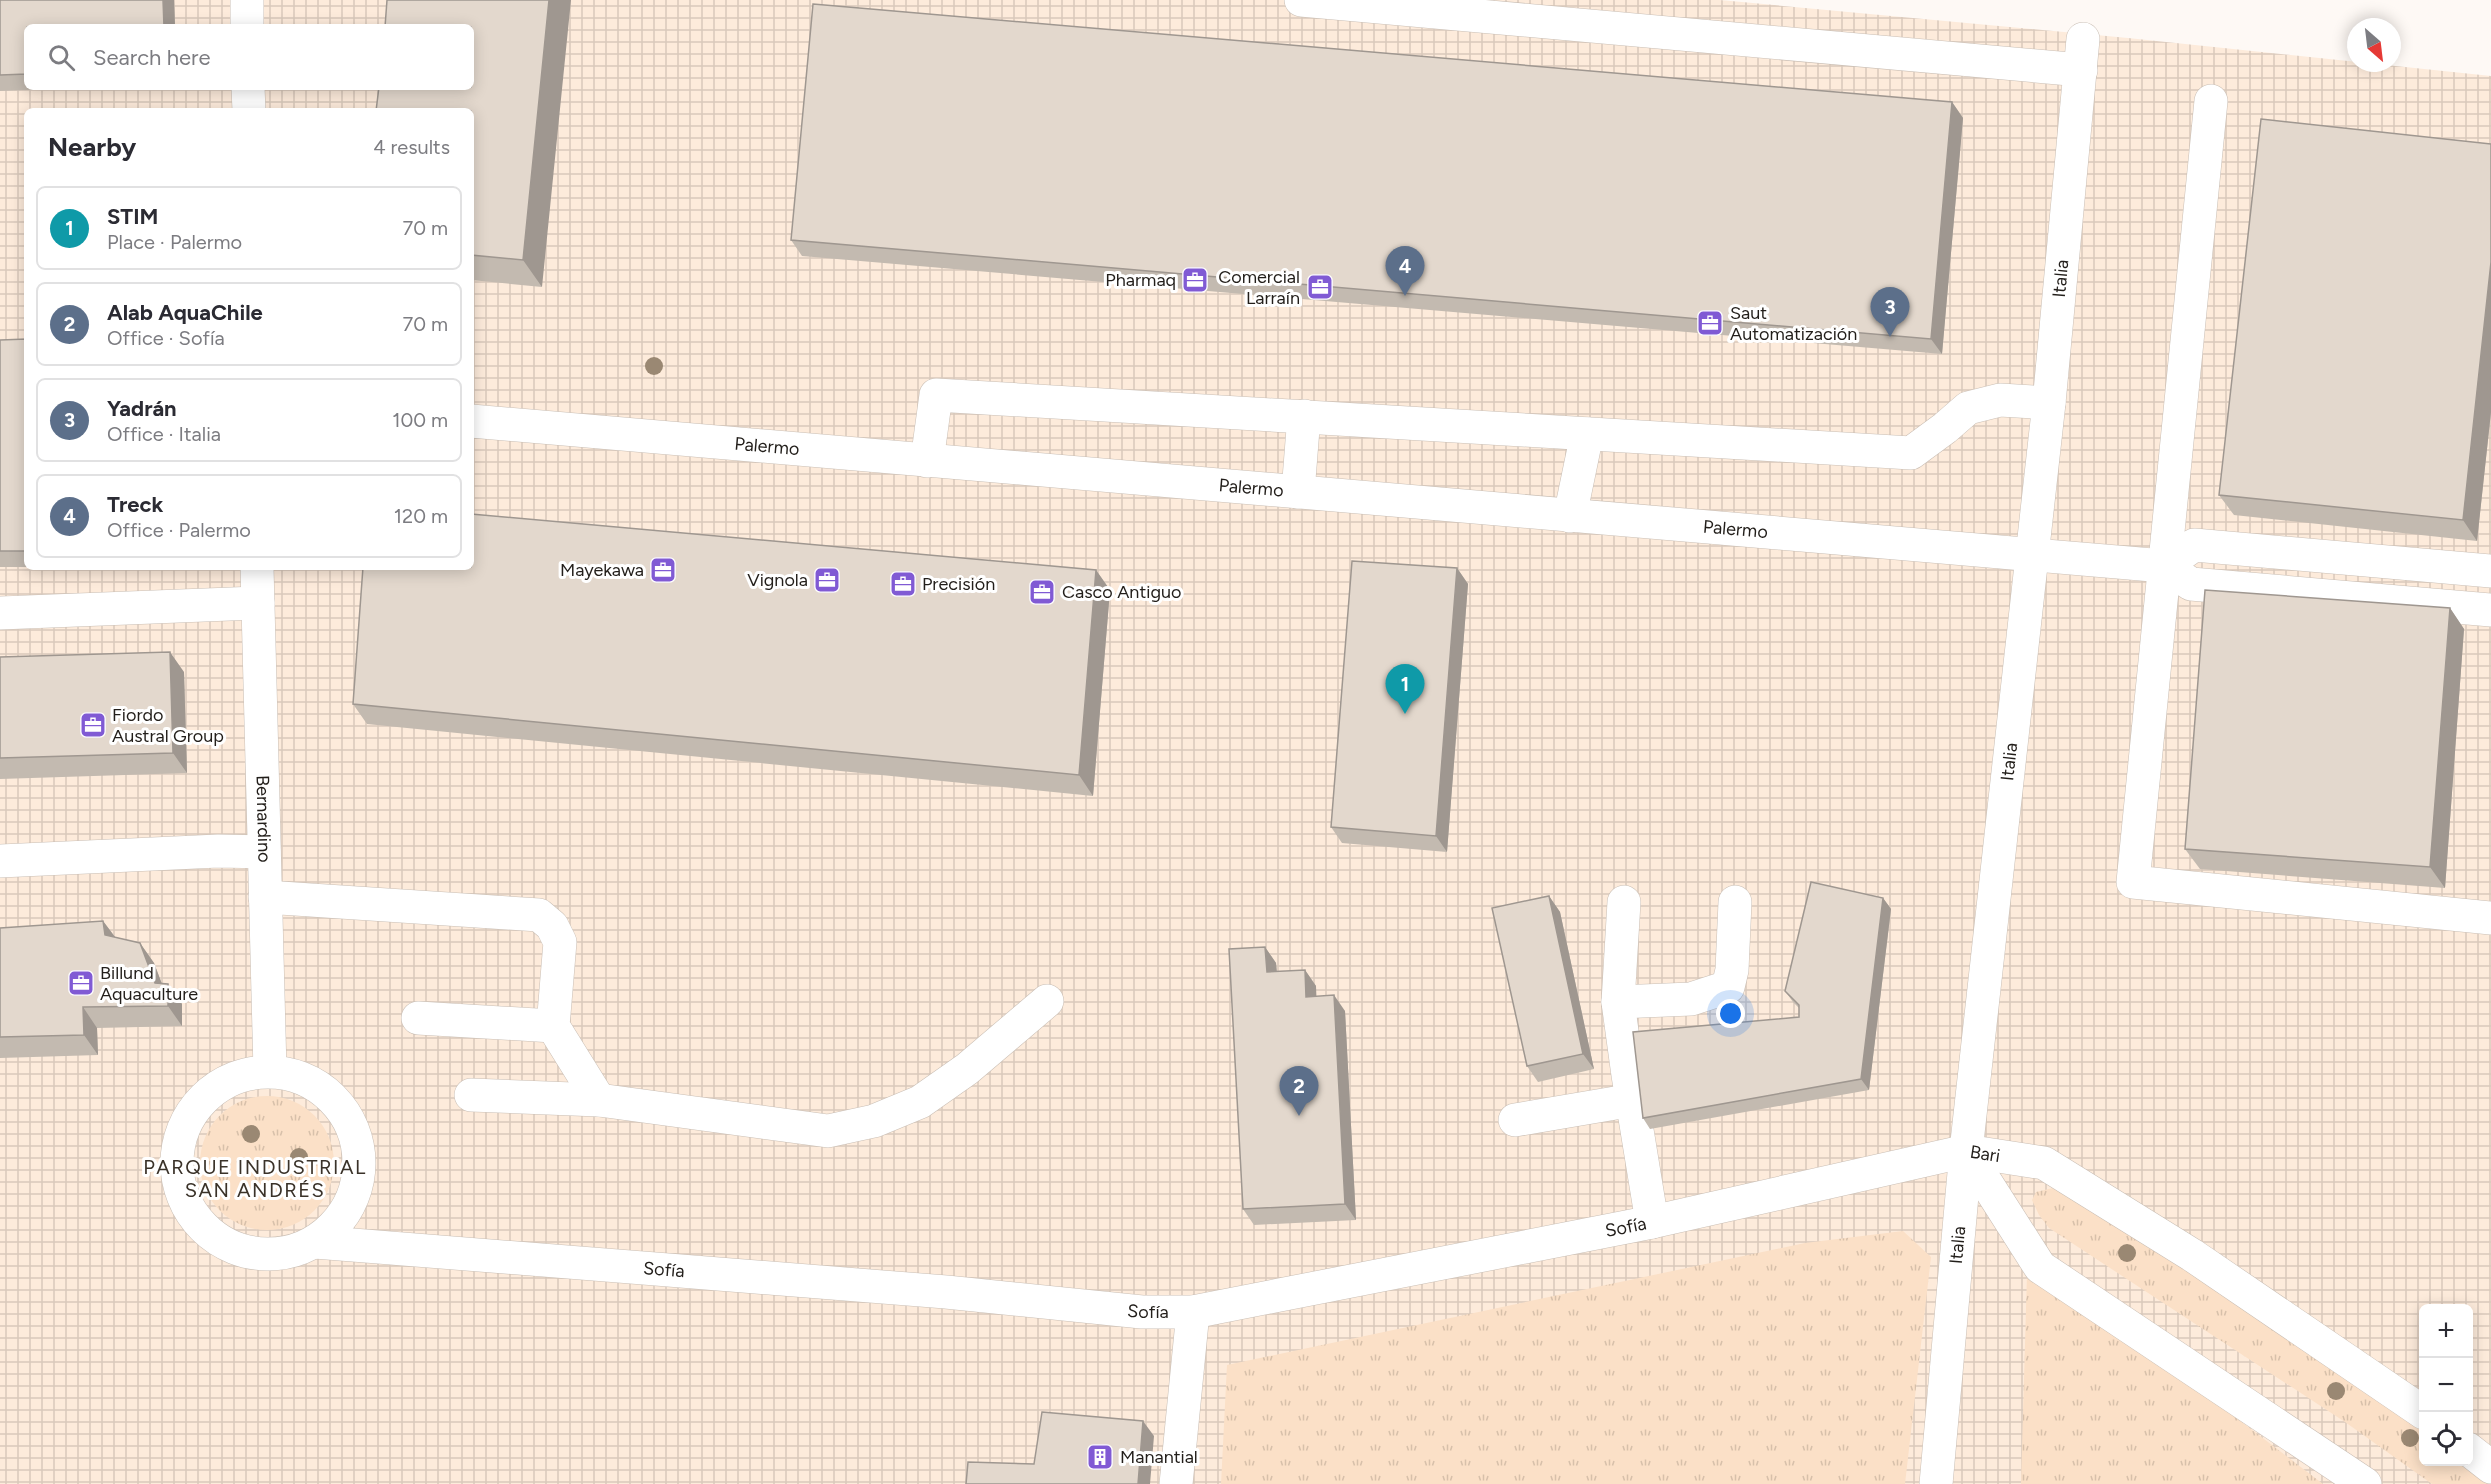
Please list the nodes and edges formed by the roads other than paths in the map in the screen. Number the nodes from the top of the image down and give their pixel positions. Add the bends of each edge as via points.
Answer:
1 (247, 0) edge
2 (1301, 0) edge
3 (248, 24) edge
4 (249, 90) edge
5 (2211, 101) dead end
6 (249, 108) edge
7 (2049, 403) junction
8 (1304, 416) junction
9 (474, 421) edge
10 (1587, 434) junction
11 (927, 461) junction
12 (1298, 492) junction
13 (1570, 516) junction
14 (2031, 555) junction
15 (2164, 566) junction
16 (257, 570) edge
17 (2491, 571) edge
18 (258, 603) junction
19 (2491, 610) edge
20 (0, 613) edge
21 (264, 852) junction
22 (0, 861) edge
23 (265, 897) junction
24 (1624, 902) dead end
25 (1735, 902) dead end
26 (2491, 918) edge
27 (1047, 1001) dead end
28 (1618, 1002) junction
29 (418, 1018) dead end
30 (554, 1026) junction
31 (270, 1071) junction
32 (471, 1095) dead end
33 (599, 1100) junction
34 (1633, 1100) junction
35 (1515, 1120) dead end
36 (1966, 1151) junction
37 (1652, 1222) junction
38 (315, 1242) junction
39 (1193, 1312) junction
40 (2423, 1412) edge
41 (2473, 1452) edge
42 (2491, 1467) edge
43 (1176, 1484) edge
44 (1936, 1484) edge
45 (2366, 1484) edge

1 - 3 street
2 - 7 street, Italia via 2082,55
4 - 6 street
5 - 15 street
7 - 10 street via 2000,400 1968,408 1911,453
7 - 14 street, Italia
8 - 10 street
8 - 11 street via 936,395
8 - 12 street
9 - 11 street, Palermo
10 - 13 street
11 - 12 street, Palermo
12 - 13 street, Palermo
13 - 14 street, Palermo
14 - 15 street, Palermo
14 - 36 street, Italia
15 - 17 street via 2194,545
15 - 19 street via 2191,584
15 - 26 street via 2133,882
16 - 18 street, Bernardino
18 - 20 street
18 - 21 street, Bernardino
21 - 22 street
21 - 23 street, Bernardino
23 - 30 street via 538,915 552,926 560,942
23 - 31 street, Bernardino
24 - 28 street
25 - 28 street via 1728,987 1691,999
27 - 33 street via 967,1070 920,1102 874,1121 828,1131
28 - 34 street
29 - 30 street
30 - 33 street
31 - 38 street via 299,1076 325,1091 345,1113 357,1139 360,1169 354,1198 338,1223
31 - 38 street via 239,1077 221,1086 191,1113 178,1152 177,1172 184,1202 202,1227 226,1245 256,1254 287,1253
32 - 33 street
34 - 35 street
34 - 37 street
36 - 37 street, Sofía
36 - 40 street, Bari via 2044,1163 2192,1255
36 - 44 street, Italia
36 - 45 street, Bari via 2040,1267
37 - 39 street, Sofía
38 - 39 street, Sofía via 946,1292 1142,1312
39 - 43 street
41 - 42 street

